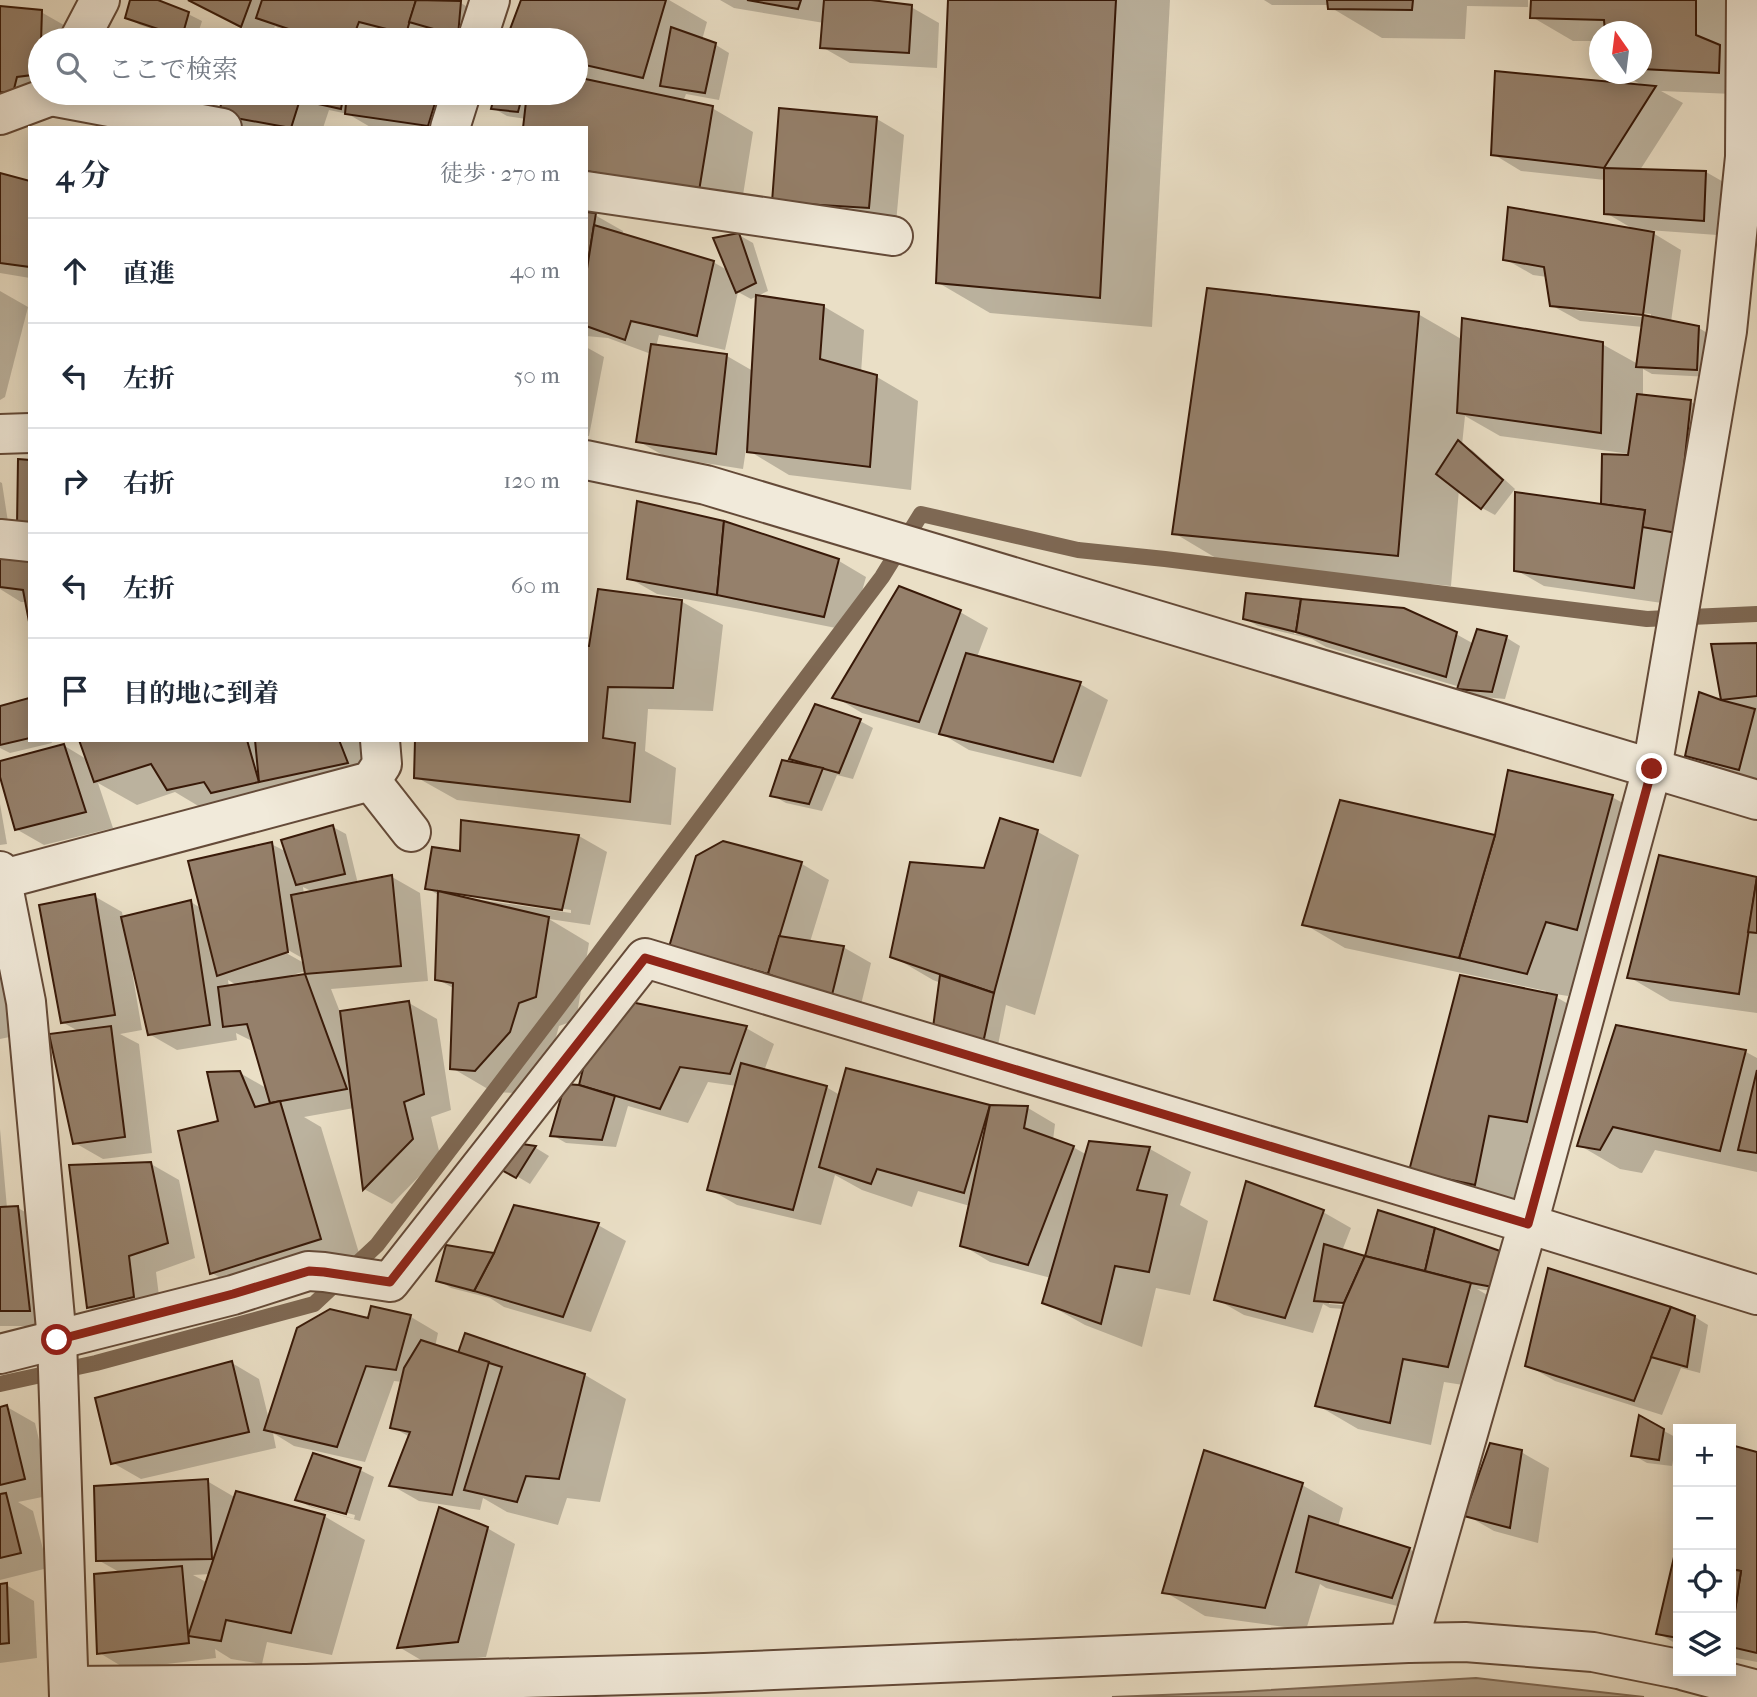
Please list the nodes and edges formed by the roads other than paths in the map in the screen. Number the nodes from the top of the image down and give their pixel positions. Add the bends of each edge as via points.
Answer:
1 (100, 0) edge
2 (490, 0) edge
3 (1750, 22) edge
4 (85, 28) edge
5 (481, 28) edge
6 (28, 103) edge
7 (106, 105) edge
8 (457, 105) edge
9 (0, 115) edge
10 (212, 126) edge
11 (451, 126) edge
12 (588, 191) edge
13 (893, 236) dead end
14 (1742, 331) edge
15 (588, 460) edge
16 (0, 540) edge
17 (28, 542) edge
18 (380, 742) edge
19 (1652, 769) junction
20 (372, 781) junction
21 (1757, 800) edge
22 (411, 832) dead end
23 (1, 877) edge
24 (1528, 1224) junction
25 (1757, 1295) edge
26 (57, 1340) junction
27 (0, 1354) edge
28 (1408, 1643) junction
29 (1673, 1668) edge
30 (1704, 1676) edge
31 (1757, 1690) edge
32 (69, 1691) edge

1 - 4 street
2 - 5 street
3 - 14 street
6 - 9 street
7 - 10 street
8 - 11 street
12 - 13 street
14 - 19 street
15 - 19 street via 706,485
16 - 17 street
18 - 20 street via 382,764
19 - 21 street
19 - 24 street
20 - 22 street
20 - 23 street
23 - 26 street via 26,1002
24 - 25 street
24 - 26 street via 645,958 390,1282 309,1271
24 - 28 street
26 - 27 street
26 - 32 street
28 - 29 street via 1465,1642 1593,1652
28 - 32 street via 677,1674
30 - 31 street

